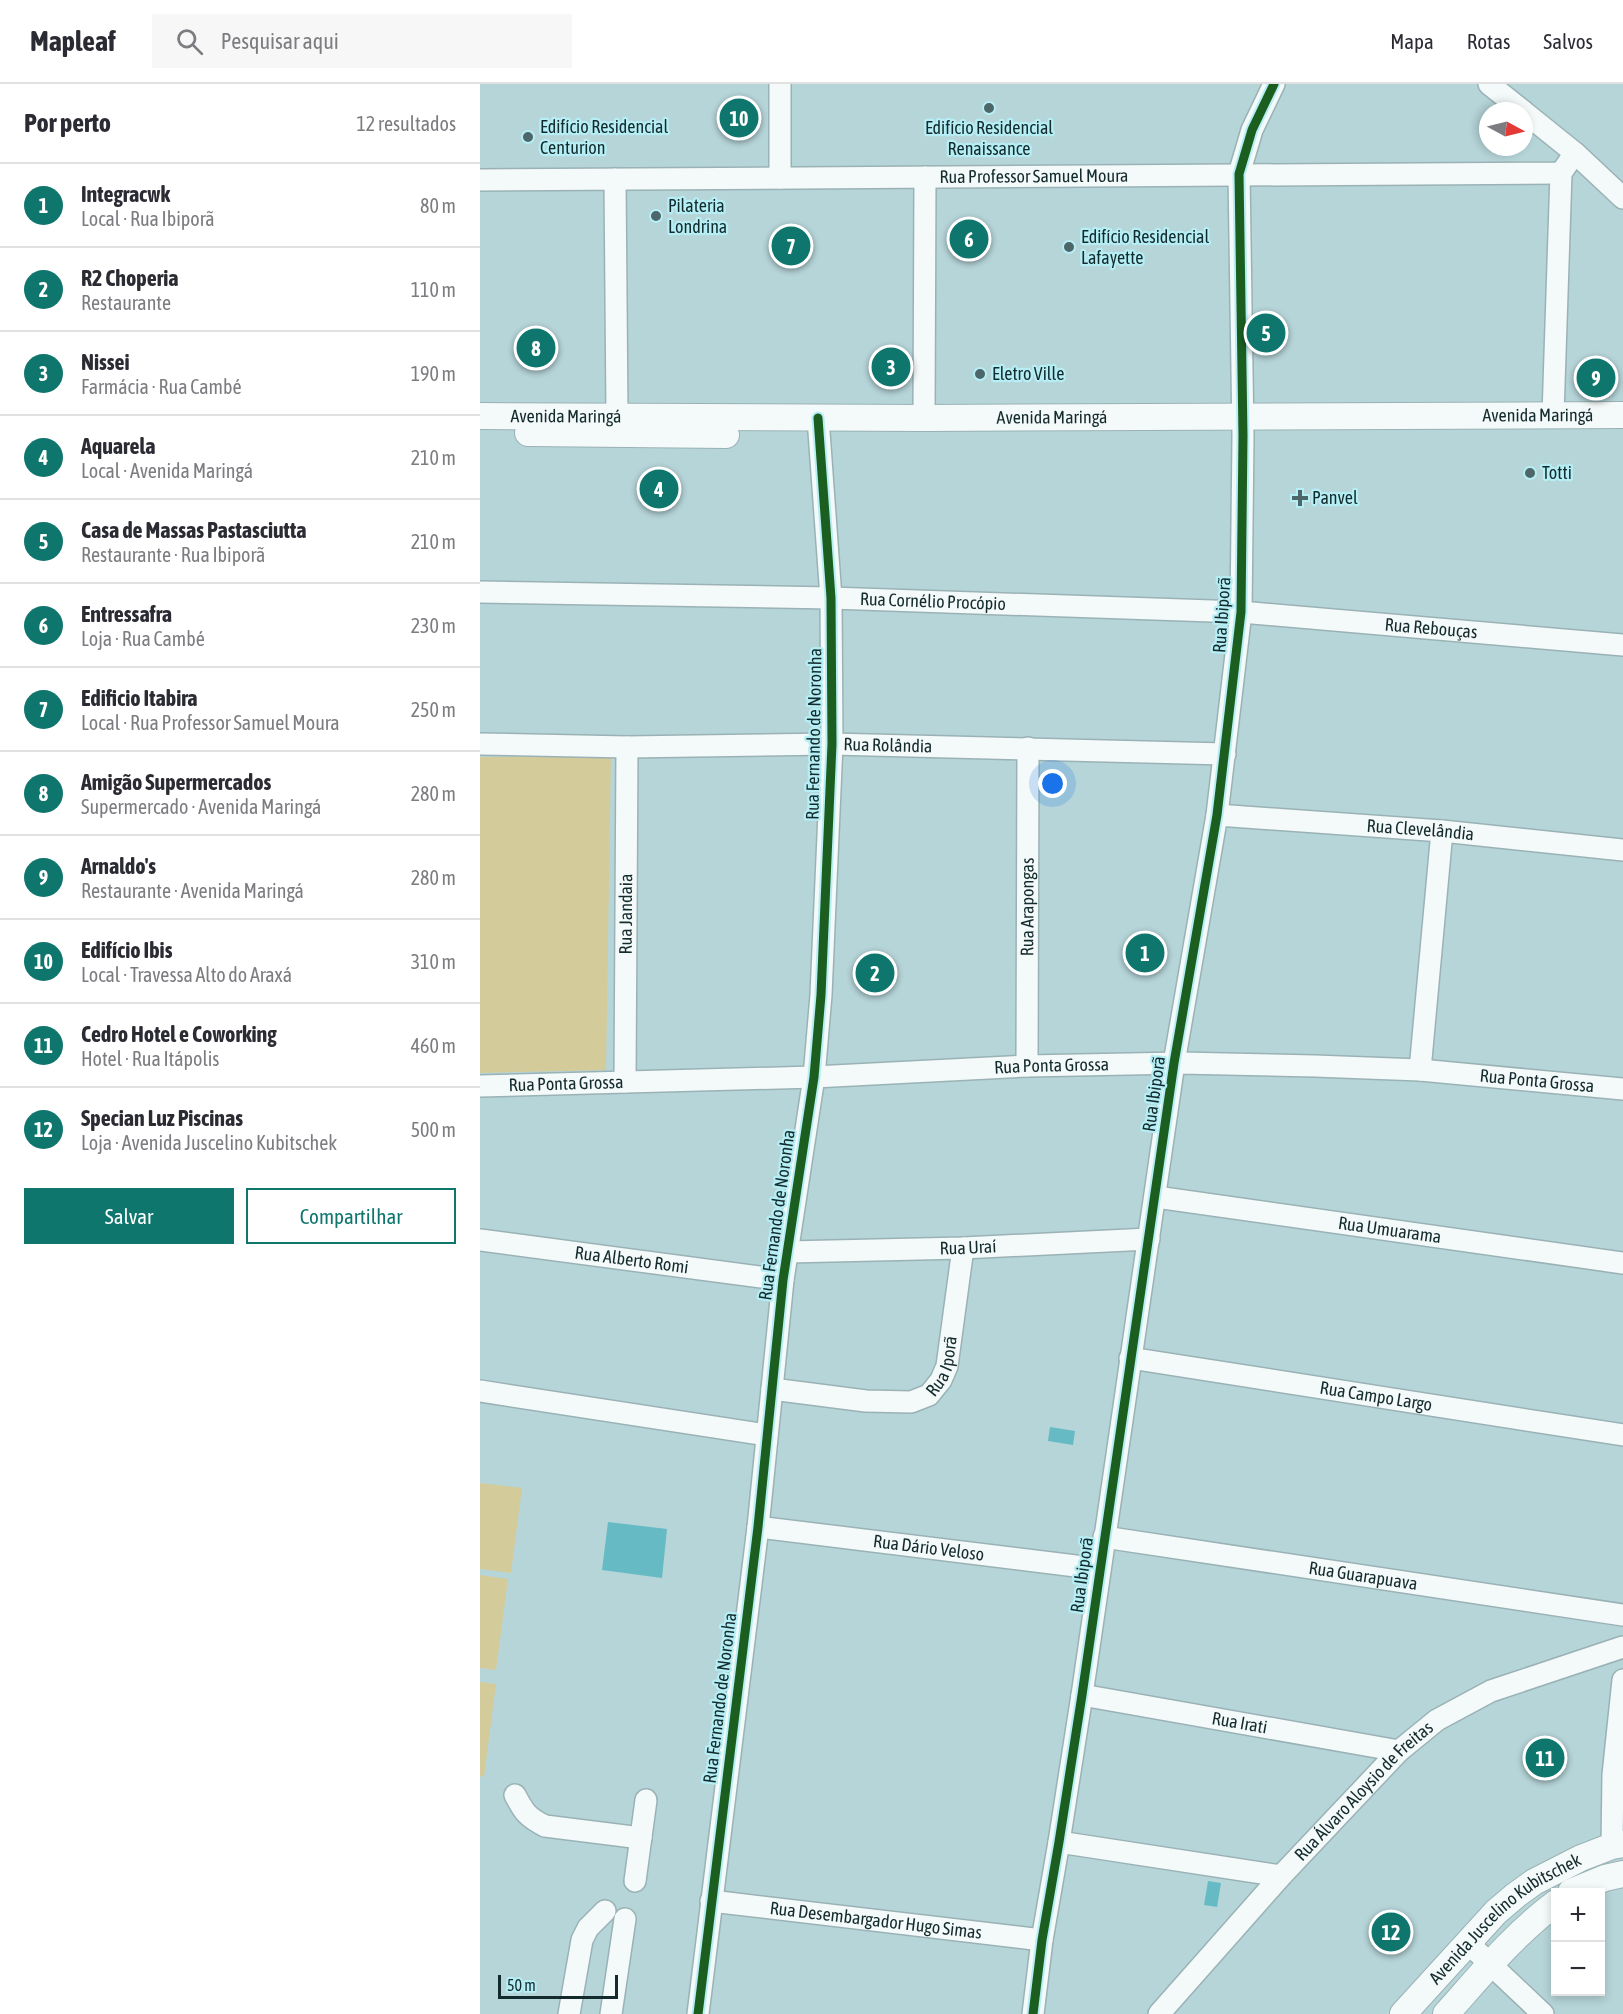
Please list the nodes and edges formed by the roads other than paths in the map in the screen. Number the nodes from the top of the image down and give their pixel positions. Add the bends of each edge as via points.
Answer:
1 (780, 84) edge
2 (1274, 84) edge
3 (1489, 84) edge
4 (1512, 102) edge
5 (1533, 119) edge
6 (1575, 153) junction
7 (1561, 173) junction
8 (1239, 174) junction
9 (925, 177) junction
10 (780, 178) junction
11 (615, 179) junction
12 (480, 180) edge
13 (1623, 198) edge
14 (1553, 415) junction
15 (1623, 415) edge
16 (480, 416) edge
17 (617, 416) junction
18 (924, 418) junction
19 (819, 427) junction
20 (1243, 427) junction
21 (1623, 432) edge
22 (480, 433) edge
23 (480, 592) edge
24 (831, 598) junction
25 (1241, 612) junction
26 (1623, 645) edge
27 (480, 744) edge
28 (832, 744) junction
29 (627, 747) junction
30 (1028, 748) junction
31 (1225, 754) junction
32 (1217, 815) junction
33 (1442, 831) junction
34 (1623, 850) edge
35 (1174, 1063) junction
36 (1027, 1066) junction
37 (1420, 1070) junction
38 (814, 1077) junction
39 (625, 1082) junction
40 (480, 1086) edge
41 (1623, 1089) edge
42 (1156, 1197) junction
43 (1149, 1239) junction
44 (480, 1240) edge
45 (963, 1248) junction
46 (788, 1251) junction
47 (1623, 1263) edge
48 (783, 1280) junction
49 (1130, 1358) junction
50 (772, 1389) junction
51 (480, 1391) edge
52 (767, 1435) junction
53 (1623, 1435) edge
54 (758, 1527) junction
55 (1104, 1538) junction
56 (1100, 1569) junction
57 (1623, 1615) edge
58 (1623, 1647) edge
59 (1623, 1680) edge
60 (1082, 1695) junction
61 (1399, 1751) junction
62 (515, 1795) dead end
63 (646, 1800) dead end
64 (641, 1838) junction
65 (1059, 1842) junction
66 (1618, 1845) edge
67 (1623, 1874) edge
68 (1281, 1876) junction
69 (635, 1881) dead end
70 (1582, 1888) edge
71 (711, 1901) junction
72 (1551, 1907) edge
73 (605, 1911) dead end
74 (625, 1919) dead end
75 (1042, 1940) junction
76 (1468, 1943) junction
77 (1490, 1964) junction
78 (569, 2014) edge
79 (611, 2014) edge
80 (698, 2014) edge
81 (1033, 2014) edge
82 (1159, 2014) edge
83 (1402, 2014) edge
84 (1446, 2014) edge
85 (1543, 2014) edge

1 - 10 street
2 - 8 street, Rua Ibiporã via 1252,130
3 - 4 street
5 - 6 street
6 - 7 street
6 - 13 street
7 - 8 street, Rua Professor Samuel Moura
7 - 14 street
8 - 9 street, Rua Professor Samuel Moura
8 - 20 street, Rua Ibiporã
9 - 10 street, Rua Professor Samuel Moura
9 - 18 street
10 - 11 street, Rua Professor Samuel Moura
11 - 12 street, Rua Professor Samuel Moura
11 - 17 street
14 - 15 main road, Avenida Maringá
14 - 20 main road, Avenida Maringá
16 - 17 main road, Avenida Maringá
17 - 19 main road, Avenida Maringá
18 - 19 main road, Avenida Maringá
18 - 20 main road, Avenida Maringá
19 - 20 main road, Avenida Maringá
19 - 22 main road, Avenida Maringá
19 - 24 street, Rua Fernando de Noronha
20 - 21 main road, Avenida Maringá
20 - 25 street, Rua Ibiporã
23 - 24 street, Rua Cornélio Procópio
24 - 25 street, Rua Cornélio Procópio
24 - 28 street, Rua Fernando de Noronha
25 - 26 street, Rua Rebouças
25 - 31 street, Rua Ibiporã
27 - 29 street, Rua Rolândia
28 - 29 street, Rua Rolândia
28 - 30 street, Rua Rolândia
28 - 38 street, Rua Fernando de Noronha via 826,915
29 - 39 street, Rua Jandaia
30 - 31 street, Rua Rolândia
30 - 36 street, Rua Arapongas
31 - 32 street, Rua Ibiporã
32 - 33 street, Rua Clevelândia
32 - 35 street, Rua Ibiporã
33 - 34 street, Rua Clevelândia
33 - 37 street
35 - 36 street, Rua Ponta Grossa
35 - 37 street, Rua Ponta Grossa
35 - 42 street, Rua Ibiporã
36 - 38 street, Rua Ponta Grossa
37 - 41 street, Rua Ponta Grossa
38 - 39 street, Rua Ponta Grossa
38 - 46 street, Rua Fernando de Noronha
39 - 40 street, Rua Ponta Grossa
42 - 43 street, Rua Ibiporã
42 - 47 street, Rua Umuarama
43 - 45 street, Rua Uraí
43 - 49 street, Rua Ibiporã
44 - 48 street, Rua Alberto Romi
45 - 46 street, Rua Uraí
45 - 50 street, Rua Iporã via 947,1366 929,1395 911,1402 866,1401
46 - 48 street, Rua Fernando de Noronha
48 - 50 street, Rua Fernando de Noronha
49 - 53 street, Rua Campo Largo
49 - 55 street, Rua Ibiporã
50 - 52 street, Rua Fernando de Noronha
51 - 52 street
52 - 54 street, Rua Fernando de Noronha
54 - 56 street, Rua Dário Veloso
54 - 71 street, Rua Fernando de Noronha
55 - 56 street, Rua Ibiporã
55 - 57 street, Rua Guarapuava
56 - 60 street, Rua Ibiporã
58 - 61 street, Rua Álvaro Aloysio de Freitas via 1491,1691 1437,1720
59 - 66 street via 1613,1775
60 - 61 street, Rua Irati
60 - 65 street, Rua Ibiporã
61 - 68 street, Rua Álvaro Aloysio de Freitas
62 - 64 street via 530,1819 544,1826
63 - 64 street
64 - 69 street
65 - 68 street
65 - 75 street, Rua Ibiporã
66 - 76 main road, Avenida Juscelino Kubitschek via 1581,1858 1534,1882 1496,1912
67 - 70 main road, Avenida Juscelino Kubitschek
68 - 82 street, Rua Álvaro Aloysio de Freitas
71 - 75 street, Rua Desembargador Hugo Simas
71 - 80 street, Rua Fernando de Noronha
72 - 77 main road, Avenida Juscelino Kubitschek
73 - 78 street via 582,1940
74 - 79 street
75 - 81 street, Rua Ibiporã
76 - 77 street
76 - 83 main road, Avenida Juscelino Kubitschek
77 - 84 main road, Avenida Juscelino Kubitschek
77 - 85 street

